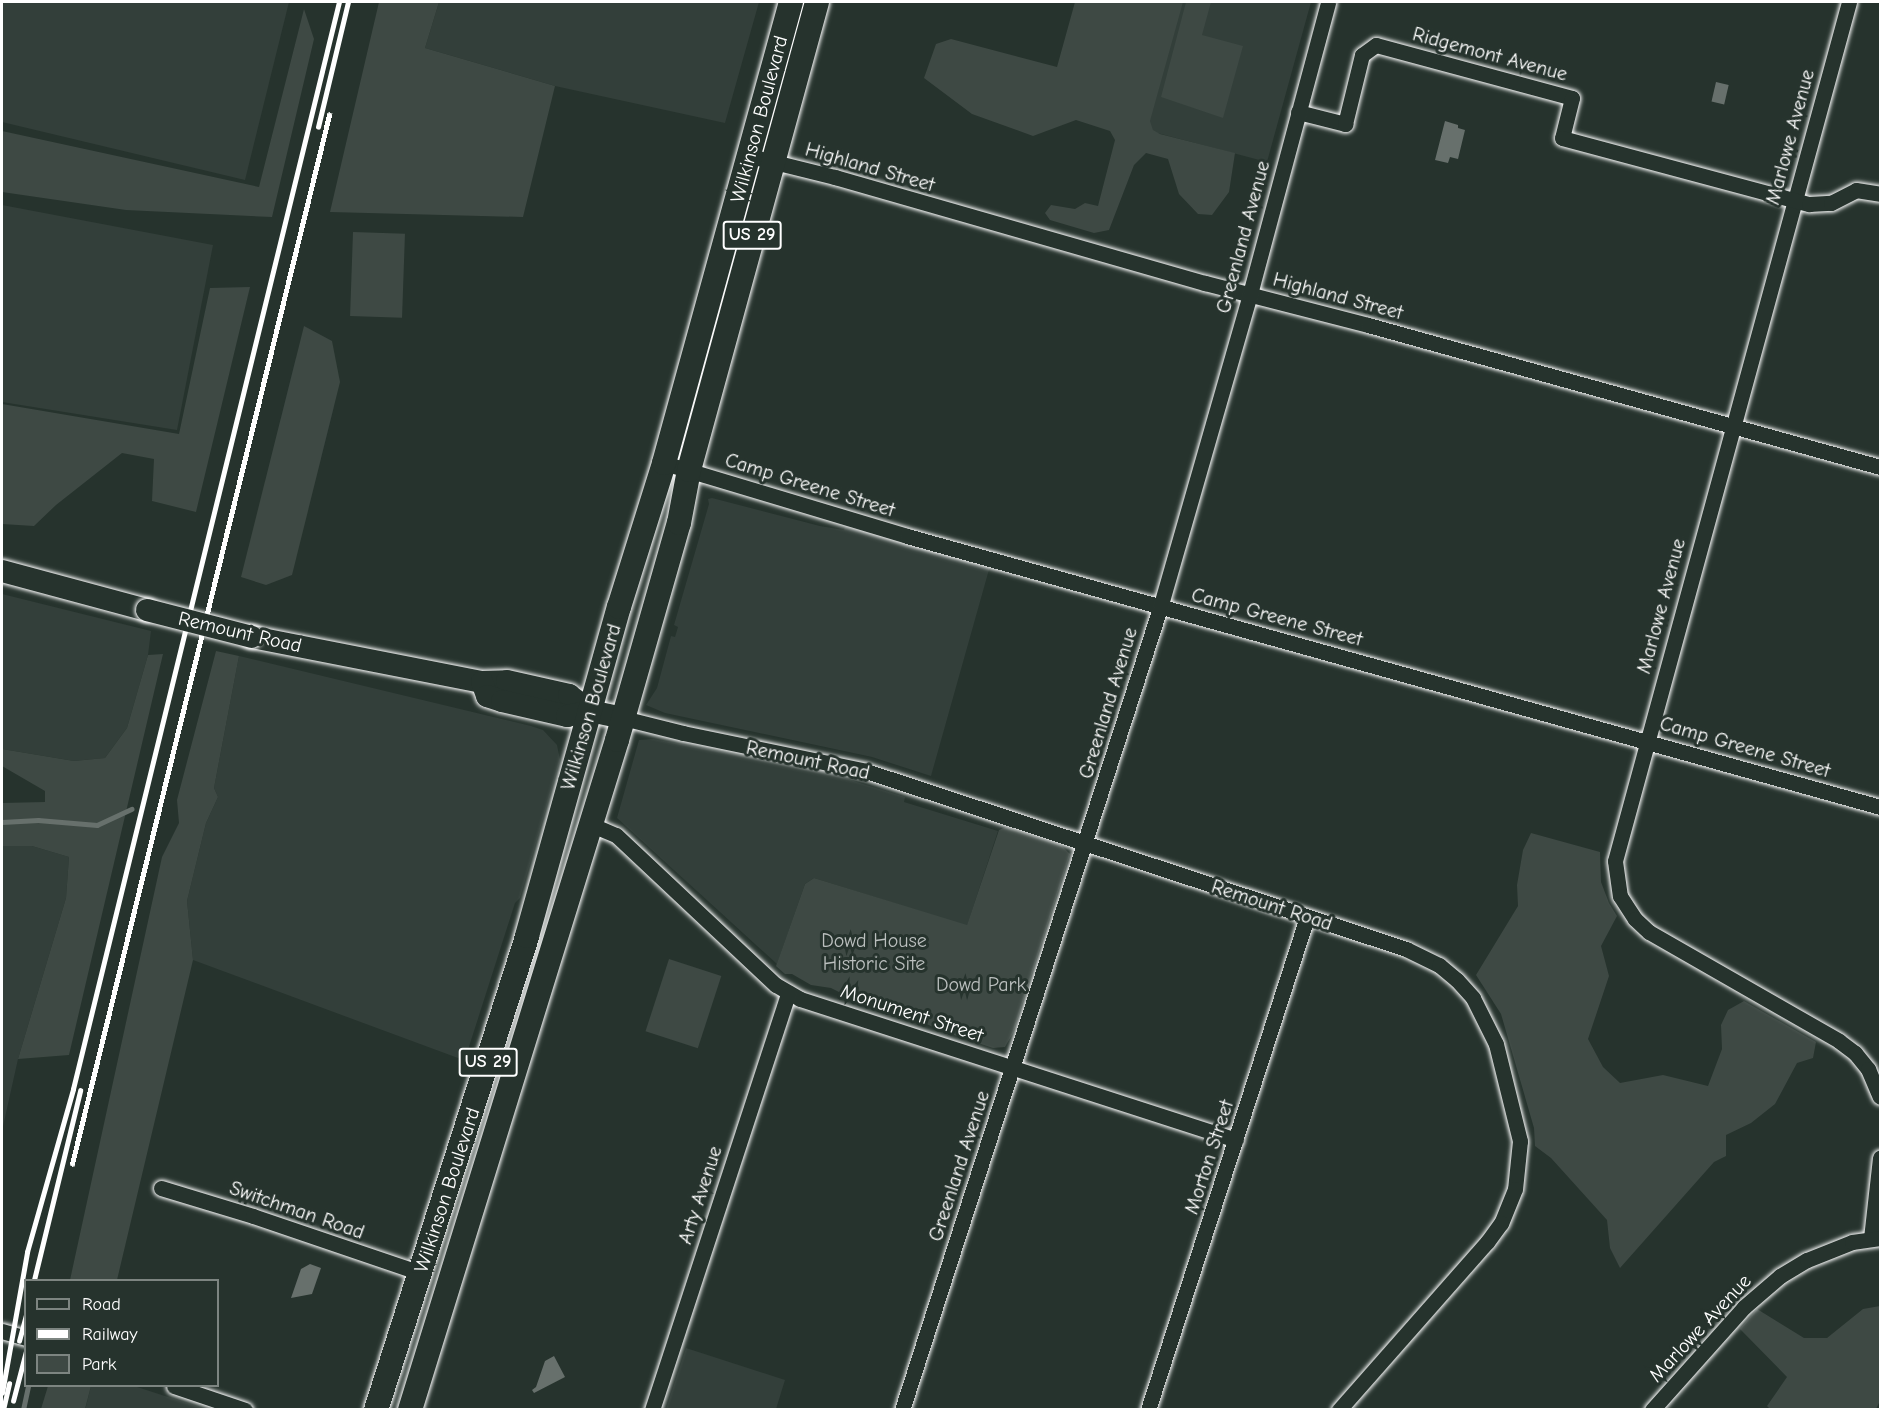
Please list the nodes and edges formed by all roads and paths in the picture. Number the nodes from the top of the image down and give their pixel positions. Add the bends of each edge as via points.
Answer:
1 (791, 2) edge
2 (818, 2) edge
3 (1328, 2) edge
4 (1849, 2) edge
5 (1298, 112) junction
6 (761, 159) junction
7 (1881, 194) edge
8 (1794, 201) junction
9 (1250, 294) junction
10 (1732, 427) junction
11 (664, 463) junction
12 (1881, 467) edge
13 (689, 470) junction
14 (2, 571) edge
15 (1160, 608) junction
16 (590, 711) junction
17 (623, 717) junction
18 (1647, 741) junction
19 (1881, 807) edge
20 (592, 825) junction
21 (1087, 842) junction
22 (1307, 917) junction
23 (788, 993) junction
24 (1012, 1069) junction
25 (1881, 1098) edge
26 (1236, 1140) junction
27 (1881, 1158) edge
28 (161, 1188) dead end
29 (1876, 1238) edge
30 (420, 1273) junction
31 (2, 1331) edge
32 (24, 1337) edge
33 (177, 1387) edge
34 (245, 1410) edge
35 (376, 1410) edge
36 (410, 1410) edge
37 (652, 1410) edge
38 (902, 1410) edge
39 (1148, 1410) edge
40 (1339, 1410) edge
41 (1652, 1410) edge

1 - 6 main road, Wilkinson Boulevard / US 29
2 - 6 main road, Wilkinson Boulevard / US 29
3 - 5 street, Greenland Avenue
4 - 8 street, Marlowe Avenue
5 - 8 street, Ridgemont Avenue via 1345,124 1362,55 1376,45 1572,98 1562,138
5 - 9 street, Greenland Avenue
6 - 9 street, Highland Street
6 - 11 main road, Wilkinson Boulevard / US 29
6 - 13 main road, Wilkinson Boulevard / US 29
7 - 8 street, Ridgemont Avenue via 1857,190 1816,206
8 - 10 street, Marlowe Avenue
9 - 10 street, Highland Street
9 - 15 street, Greenland Avenue
10 - 12 street, Highland Street
10 - 18 street, Marlowe Avenue
11 - 13 street, Camp Greene Street
11 - 16 main road, Wilkinson Boulevard / US 29
13 - 15 street, Camp Greene Street
13 - 17 main road, Wilkinson Boulevard / US 29 via 679,523
14 - 16 main road, Remount Road, bridge via 252,637 482,682 507,681 566,694
15 - 18 street, Camp Greene Street
15 - 21 street, Greenland Avenue
16 - 17 main road, Remount Road
16 - 30 main road, Wilkinson Boulevard / US 29 via 520,959
17 - 20 main road, Wilkinson Boulevard / US 29
17 - 21 street, Remount Road via 867,771
18 - 19 street, Camp Greene Street
18 - 25 street, Marlowe Avenue via 1615,861 1620,896 1629,912 1649,932 1839,1041 1868,1069
20 - 23 street, Monument Street via 623,841
20 - 36 main road, Wilkinson Boulevard / US 29
21 - 22 street, Remount Road
21 - 24 street, Greenland Avenue
22 - 26 street, Morton Street
22 - 40 street, Remount Road via 1406,949 1438,964 1457,980 1473,998 1496,1044 1520,1141 1515,1189 1501,1222
23 - 24 street, Monument Street
23 - 37 street, Arty Avenue
24 - 26 street, Monument Street
24 - 38 street, Greenland Avenue
26 - 39 street, Morton Street
27 - 29 street, Marlowe Avenue
28 - 30 street, Switchman Road
29 - 41 street, Marlowe Avenue via 1852,1242 1780,1276 1755,1296
30 - 35 main road, Wilkinson Boulevard / US 29
31 - 32 street
33 - 34 street

